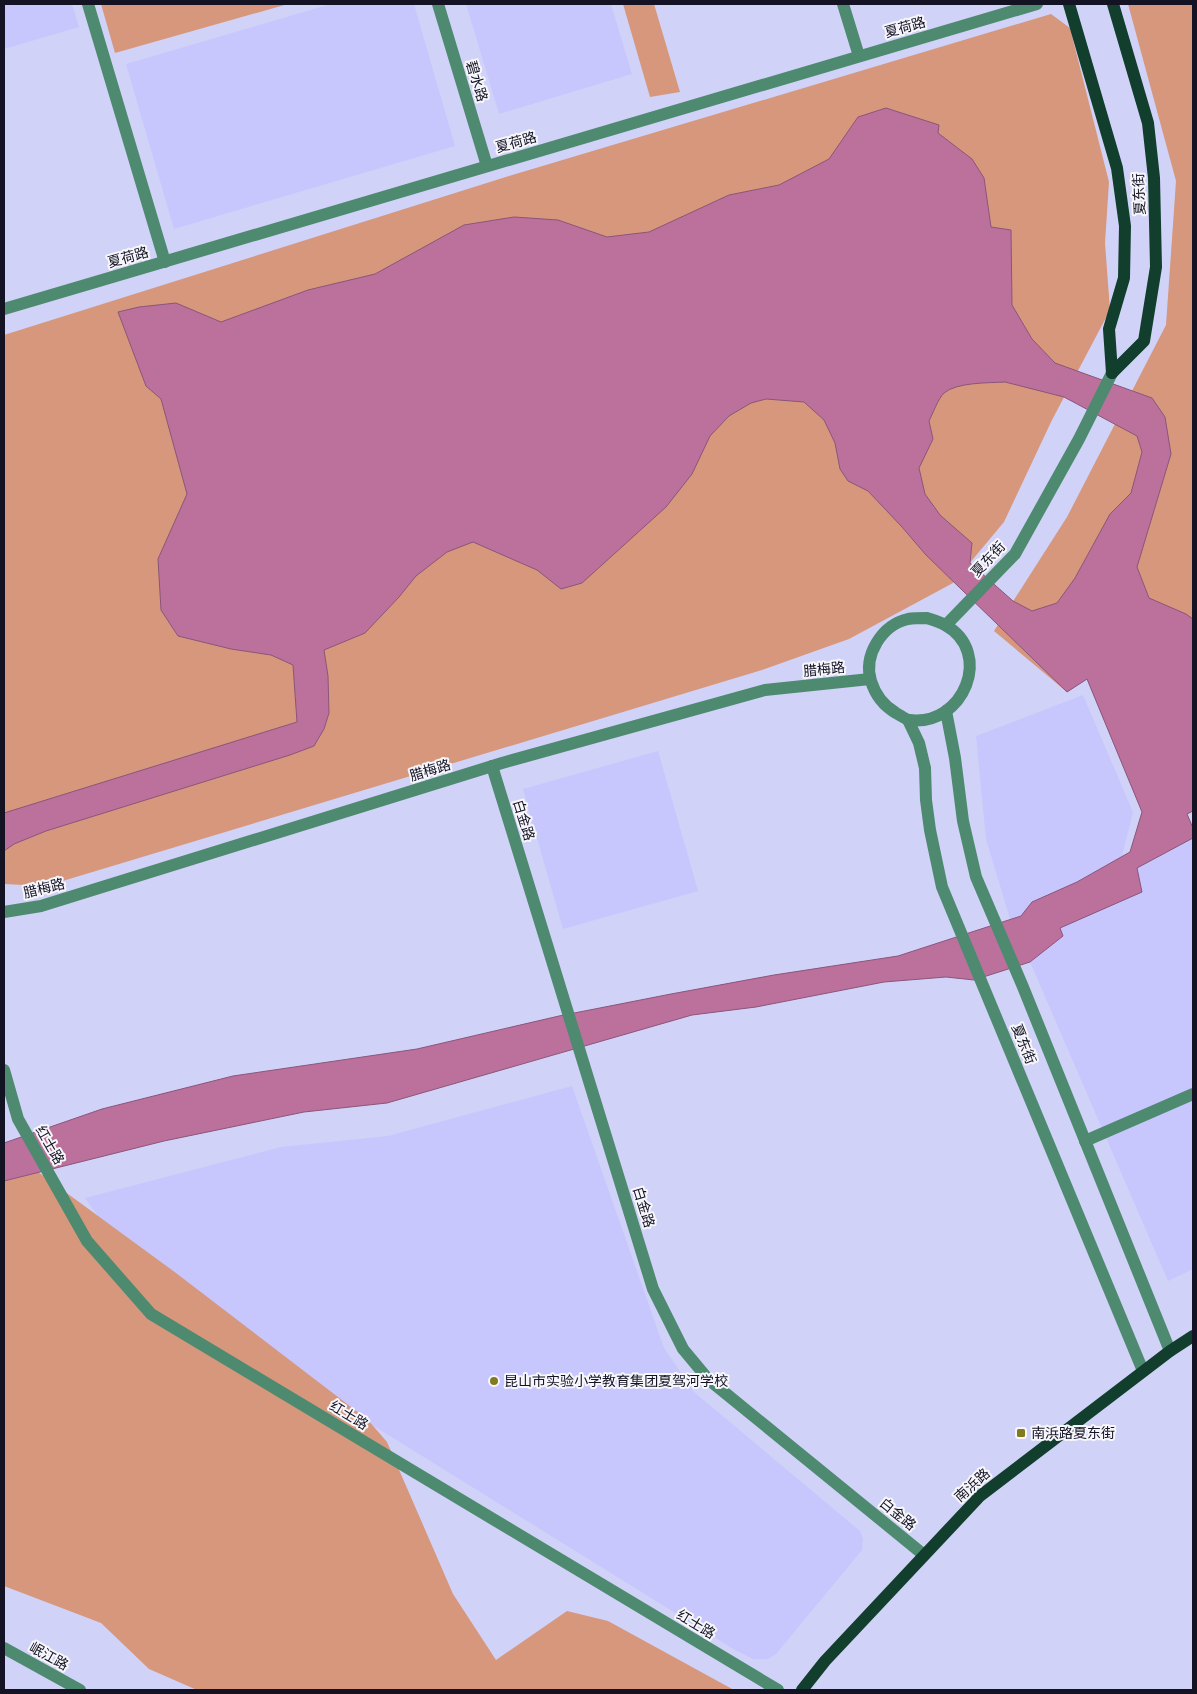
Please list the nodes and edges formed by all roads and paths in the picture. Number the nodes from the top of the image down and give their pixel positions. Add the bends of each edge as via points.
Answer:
1 (88, 4) edge
2 (438, 4) edge
3 (843, 4) edge
4 (1037, 4) edge
5 (1069, 4) edge
6 (1113, 4) edge
7 (859, 56) junction
8 (487, 166) junction
9 (165, 262) junction
10 (4, 309) edge
11 (1112, 373) junction
12 (946, 625) junction
13 (870, 679) junction
14 (946, 711) junction
15 (908, 720) junction
16 (492, 766) junction
17 (4, 912) edge
18 (4, 1070) edge
19 (1193, 1094) edge
20 (1085, 1141) junction
21 (1193, 1336) edge
22 (1170, 1351) junction
23 (1143, 1372) junction
24 (924, 1555) junction
25 (4, 1648) edge
26 (80, 1690) edge
27 (778, 1690) edge
28 (802, 1690) edge

1 - 9 street
2 - 8 street, 碧水路
3 - 7 street
4 - 7 street, 夏荷路
5 - 11 main road, 夏东街 via 1117,168 1125,226 1124,278 1109,329
6 - 11 main road, 夏东街 via 1148,123 1154,178 1156,267 1144,341
7 - 8 street, 夏荷路
8 - 9 street, 夏荷路
9 - 10 street, 夏荷路
11 - 12 street, 夏东街 via 1015,554
12 - 13 street via 918,618 890,627 876,641 870,659
12 - 14 street via 961,639 969,657 969,678 961,697
13 - 15 street via 877,696
13 - 16 street, 腊梅路 via 765,690
14 - 15 street via 928,718
14 - 20 street, 夏东街 via 976,877
15 - 23 street, 夏东街 via 919,743 925,768 926,800 942,888
16 - 17 street, 腊梅路 via 41,906
16 - 24 street, 白金路 via 653,1289 683,1349 708,1379
18 - 27 street, 红士路 via 18,1119 87,1241 151,1314
19 - 20 street
20 - 22 street, 夏东街
21 - 22 main road, 南浜路
22 - 23 main road, 南浜路
23 - 24 main road, 南浜路 via 980,1496
24 - 28 main road, 南浜路
25 - 26 street, 岷江路

